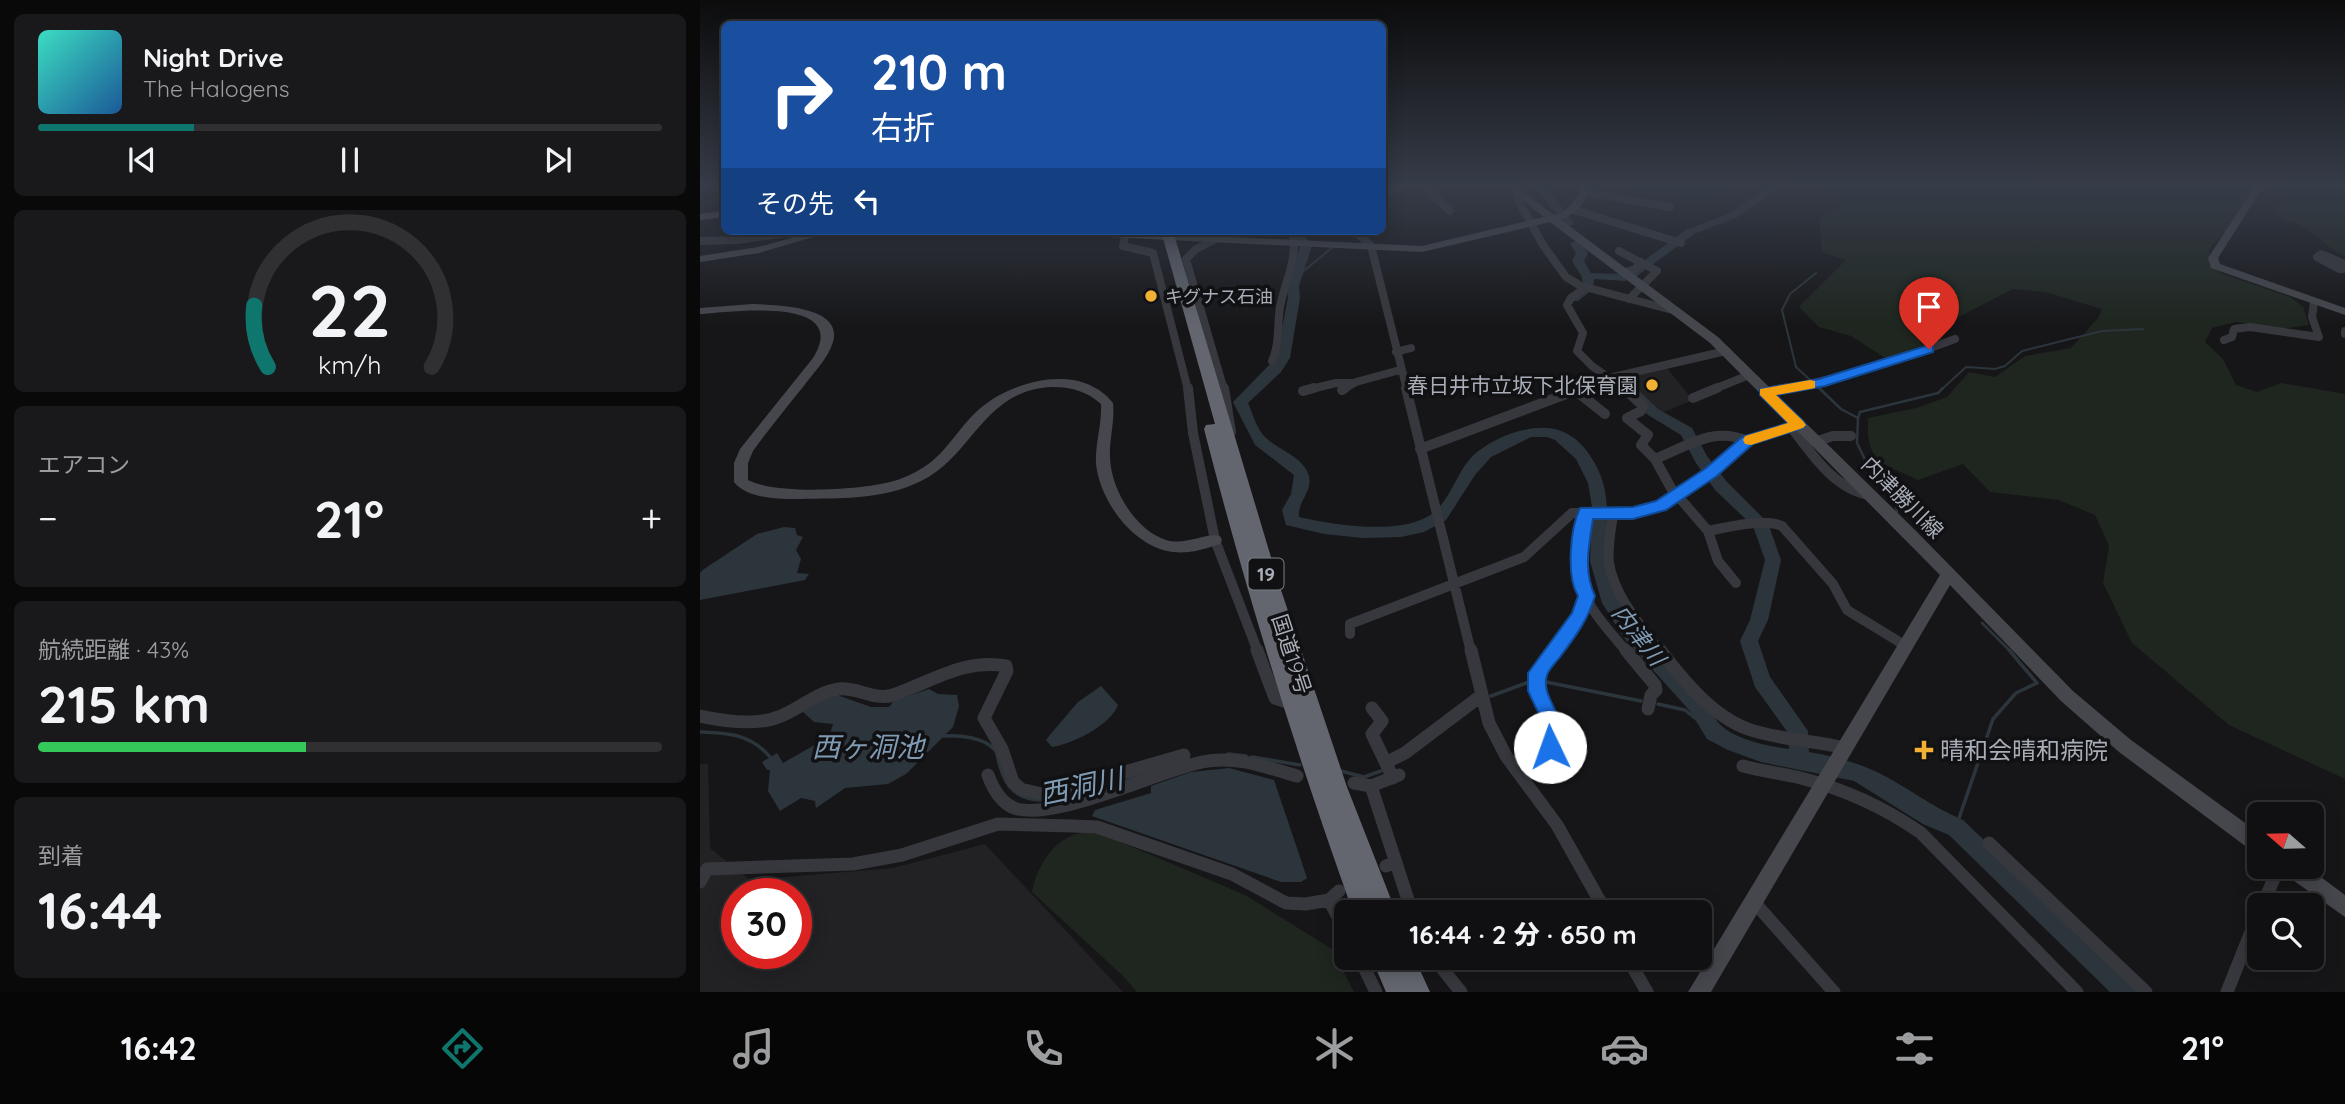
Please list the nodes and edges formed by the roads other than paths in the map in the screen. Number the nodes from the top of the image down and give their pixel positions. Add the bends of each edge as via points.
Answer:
1 (1491, 233) edge
2 (1537, 233) edge
3 (1582, 233) edge
4 (1640, 233) edge
5 (2231, 233) edge
6 (773, 235) edge
7 (814, 235) edge
8 (1125, 235) edge
9 (1163, 235) edge
10 (1163, 235) edge
11 (1186, 235) edge
12 (1359, 235) edge
13 (1210, 236) edge
14 (1293, 239) edge
15 (700, 241) edge
16 (1681, 243) dead end
17 (1371, 246) junction
18 (1619, 251) dead end
19 (700, 259) edge
20 (1641, 262) junction
21 (1624, 273) junction
22 (1641, 286) junction
23 (1586, 287) junction
24 (1629, 299) junction
25 (2314, 302) junction
26 (700, 311) edge
27 (1676, 312) junction
28 (2345, 312) edge
29 (1955, 339) dead end
30 (2224, 340) dead end
31 (1411, 348) dead end
32 (1726, 351) junction
33 (1396, 352) junction
34 (1272, 360) dead end
35 (1401, 370) junction
36 (1749, 375) junction
37 (1609, 378) junction
38 (1356, 382) junction
39 (1342, 390) dead end
40 (1303, 391) dead end
41 (1576, 391) junction
42 (1765, 392) junction
43 (1693, 398) dead end
44 (1605, 414) dead end
45 (1794, 426) junction
46 (1851, 436) dead end
47 (1748, 441) junction
48 (1815, 442) junction
49 (1229, 446) junction
50 (1420, 449) junction
51 (1655, 459) junction
52 (1870, 495) junction
53 (1679, 496) junction
54 (1586, 512) junction
55 (1613, 514) junction
56 (1708, 531) junction
57 (1215, 540) junction
58 (1949, 574) junction
59 (1736, 583) dead end
60 (1455, 584) junction
61 (1587, 596) junction
62 (1350, 634) dead end
63 (1906, 646) junction
64 (1482, 695) junction
65 (1290, 703) junction
66 (1372, 708) dead end
67 (1648, 709) dead end
68 (700, 716) edge
69 (1844, 748) junction
70 (1184, 755) dead end
71 (1387, 762) junction
72 (1743, 766) dead end
73 (988, 775) dead end
74 (1297, 776) dead end
75 (1524, 777) junction
76 (1353, 783) dead end
77 (1823, 785) junction
78 (1371, 786) junction
79 (1045, 795) junction
80 (1040, 808) junction
81 (2247, 835) edge
82 (1989, 843) dead end
83 (2307, 879) edge
84 (700, 882) edge
85 (1335, 900) edge
86 (1362, 900) edge
87 (1379, 900) edge
88 (1407, 900) edge
89 (1599, 900) edge
90 (1754, 902) junction
91 (2345, 907) edge
92 (2247, 942) edge
93 (1365, 970) edge
94 (1390, 970) edge
95 (1407, 970) edge
96 (1443, 970) edge
97 (1634, 970) edge
98 (1376, 992) edge
99 (1399, 992) edge
100 (1417, 992) edge
101 (1461, 992) edge
102 (1647, 992) edge
103 (1699, 992) edge
104 (1834, 992) edge
105 (2077, 992) edge
106 (2146, 992) edge
107 (2227, 992) edge

1 - 17 street via 1437,247
2 - 23 street via 1566,277
3 - 21 street, 内津勝川線
4 - 16 street
5 - 25 street via 2213,262 2230,273
6 - 15 street
7 - 19 street
8 - 57 street via 1123,246 1153,253 1159,272 1187,384
9 - 49 highway, 国道19号 / 19
10 - 65 highway, 国道19号 / 19 via 1237,527
11 - 13 street
12 - 17 street
13 - 14 street
13 - 49 street via 1186,259 1223,382 1231,427
14 - 17 street
14 - 34 street via 1293,262 1280,309 1279,344
17 - 33 street
18 - 20 street
20 - 21 street
20 - 22 street via 1657,271
21 - 22 street, 内津勝川線
22 - 24 street
22 - 27 street, 内津勝川線
23 - 24 street
23 - 37 street via 1567,305 1583,333 1577,351
24 - 27 street
25 - 28 street
25 - 30 street via 2312,317 2319,337 2250,327 2234,329 2232,337
26 - 57 street via 791,309 812,314 826,327 827,344 817,360 747,450 741,463 741,482 750,488 790,494 894,487 946,459 976,420 1001,400 1036,386 1067,383 1089,388 1107,403 1102,444 1106,480 1139,531 1165,546 1183,548
27 - 32 street, 内津勝川線
29 - 42 street via 1820,383
31 - 33 street
32 - 36 street, 内津勝川線
32 - 37 street
33 - 35 street
35 - 38 street
35 - 50 street
36 - 42 street, 内津勝川線
36 - 43 street
37 - 41 street
37 - 51 street via 1643,406 1627,418 1648,435 1641,444
38 - 39 street
38 - 40 street
41 - 44 street
41 - 50 street
42 - 45 street, 内津勝川線
45 - 47 street
45 - 48 street, 内津勝川線
45 - 52 street via 1819,462 1841,482
46 - 48 street
47 - 51 street via 1728,432 1710,435
47 - 53 street
48 - 52 street, 内津勝川線
49 - 87 highway, 国道19号 / 19 via 1331,775
50 - 60 street
51 - 53 street
52 - 58 street, 内津勝川線
53 - 55 street via 1648,511
53 - 56 street
54 - 55 street
54 - 60 street via 1565,517 1546,541 1524,557
54 - 61 street via 1579,558 1580,585
55 - 69 street via 1608,557 1618,592 1689,683 1721,714 1751,729
56 - 59 street via 1718,561
56 - 63 street via 1744,523 1782,526 1833,584 1847,610
57 - 65 street via 1275,698
58 - 63 street
58 - 81 street, 内津勝川線 via 2094,721
60 - 62 street via 1350,624
60 - 64 street
61 - 67 street via 1655,685
61 - 75 street via 1580,617 1538,673 1537,691 1553,731 1550,747
63 - 69 street
64 - 71 street
64 - 75 street via 1506,756
65 - 86 highway, 国道19号 / 19
66 - 71 street via 1382,721 1372,734
68 - 79 street via 774,719 833,690 890,696 940,675 999,664 1007,671 984,718 1002,749 1013,782
69 - 77 street
70 - 79 street
71 - 78 street via 1396,776
72 - 77 street
73 - 80 street via 993,790 1005,802 1018,809
74 - 80 street via 1239,759 1202,762
75 - 89 street
76 - 78 street
77 - 90 street
77 - 105 street via 1906,821 1921,833
78 - 88 street via 1391,864
79 - 80 street
82 - 106 street
83 - 91 street
84 - 85 street via 707,869 853,863 902,855 998,824 1073,826 1097,827 1232,874 1286,904 1334,896
90 - 103 street
90 - 104 street
92 - 107 street
93 - 98 street
94 - 99 highway
95 - 100 highway
96 - 101 street
97 - 102 street

